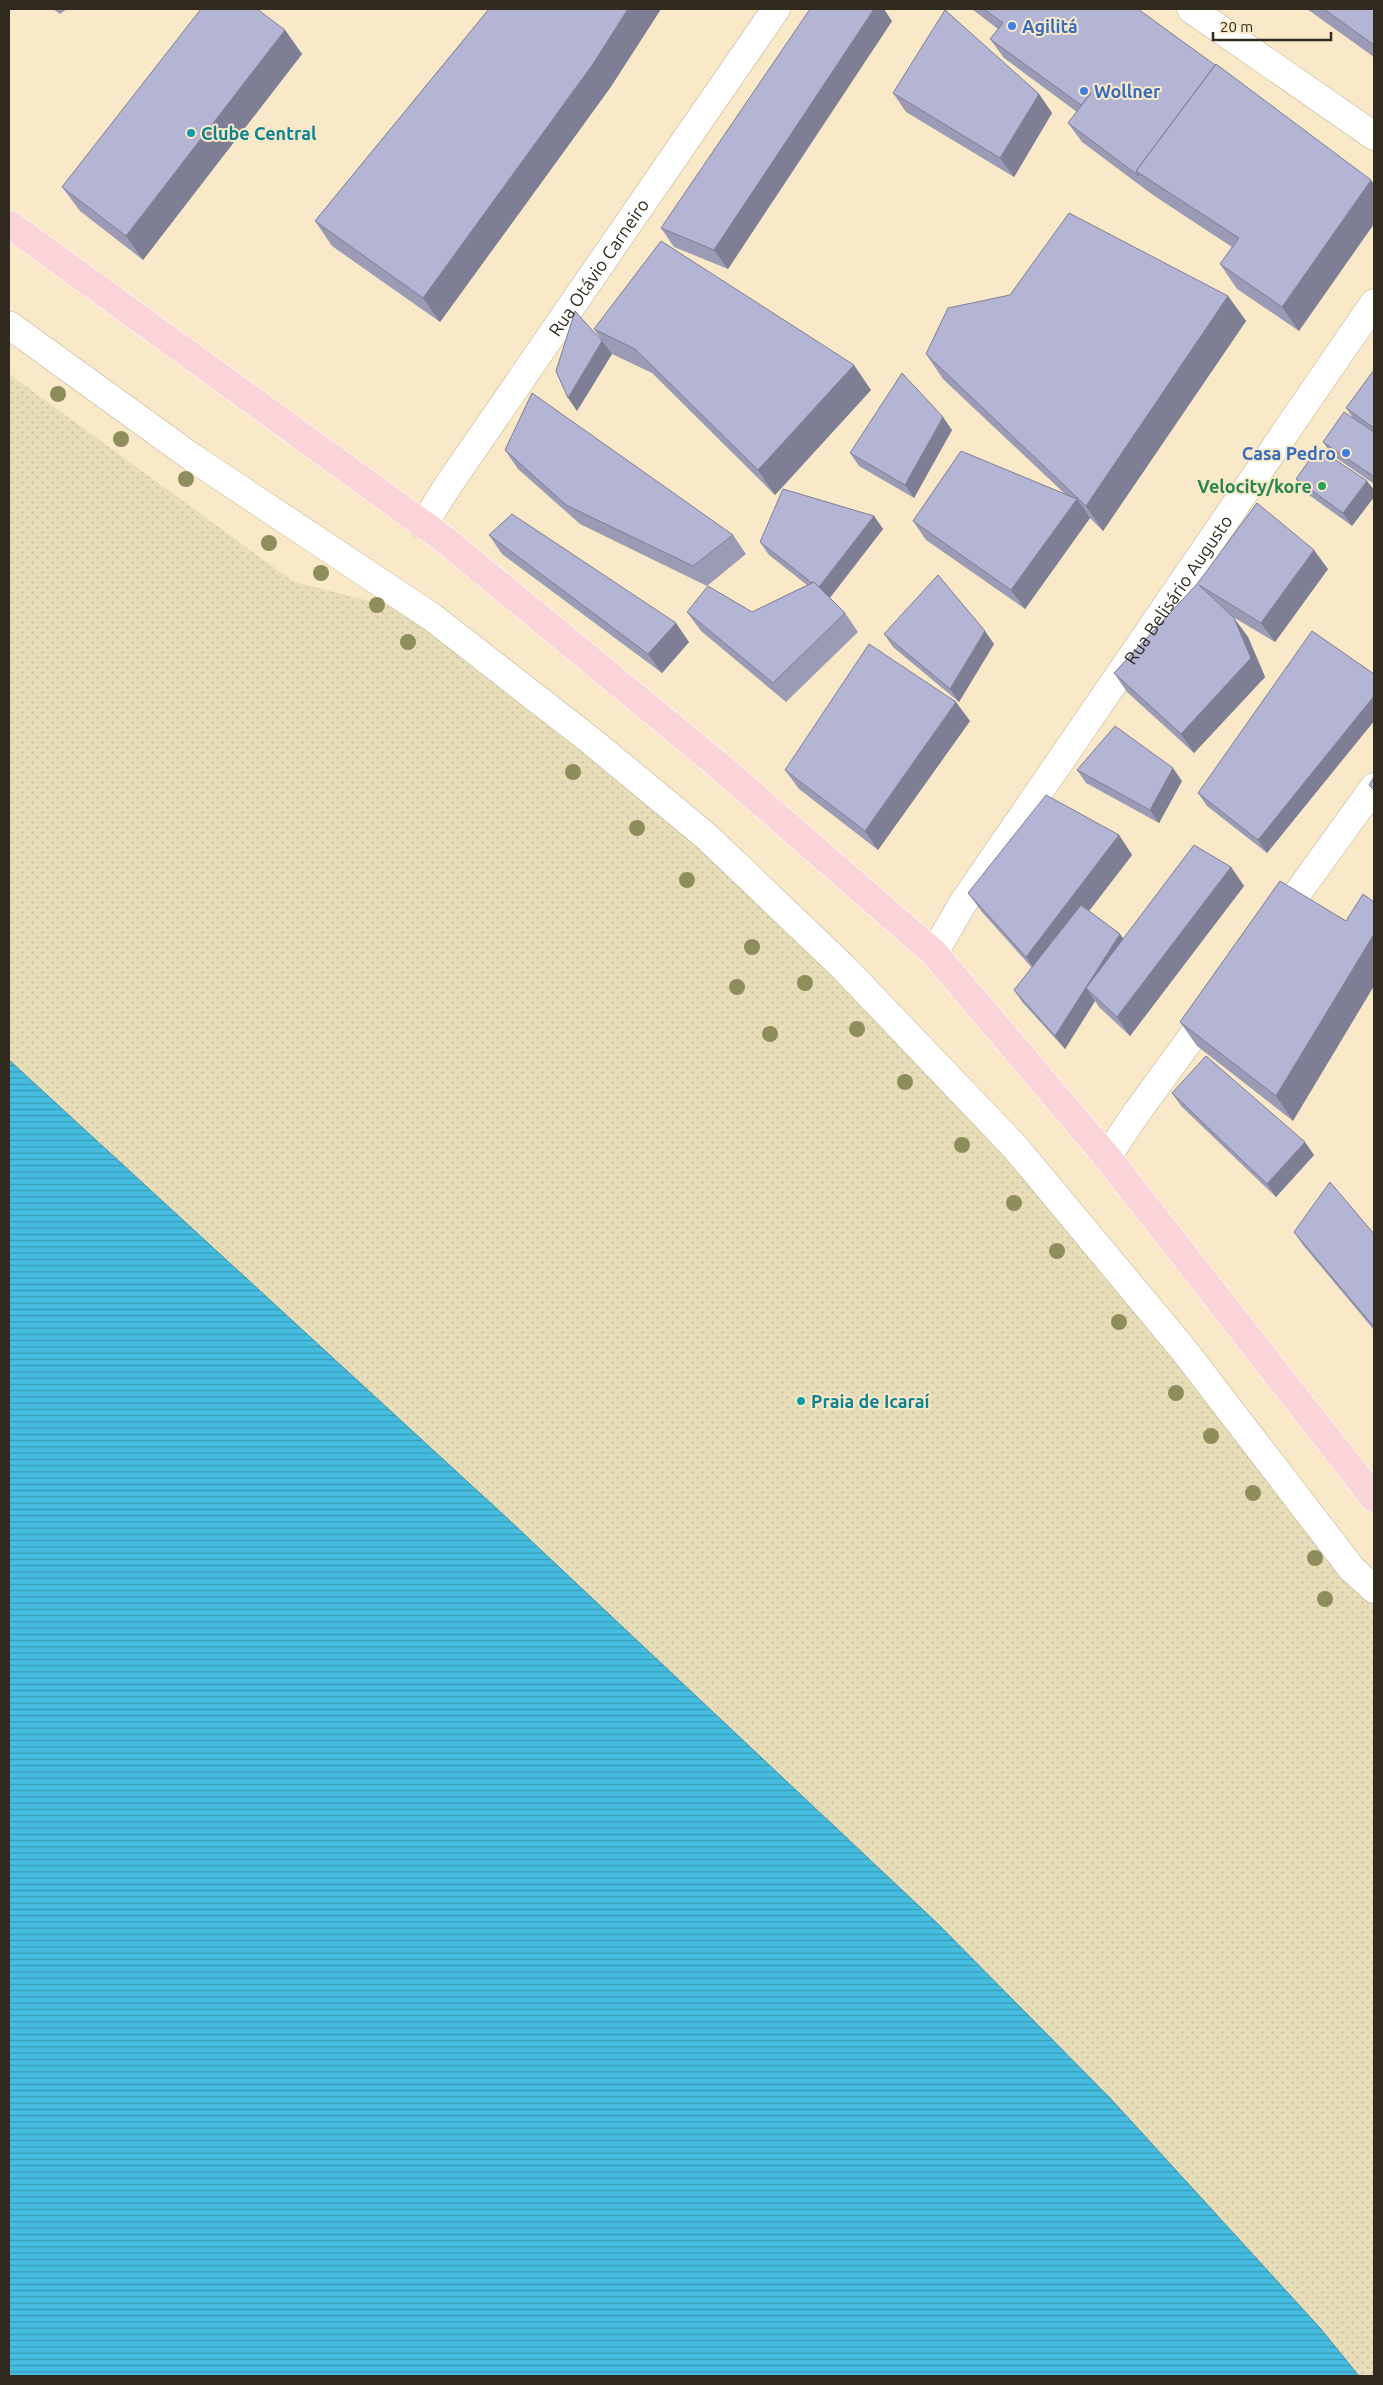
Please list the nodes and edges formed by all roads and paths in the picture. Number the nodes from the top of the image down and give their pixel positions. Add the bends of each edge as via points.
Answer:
1 (776, 9) edge
2 (1191, 9) edge
3 (1374, 136) edge
4 (9, 224) edge
5 (1374, 302) edge
6 (9, 324) edge
7 (423, 525) junction
8 (1374, 787) edge
9 (1264, 939) edge
10 (934, 953) junction
11 (1228, 987) edge
12 (1107, 1158) junction
13 (1374, 1498) edge
14 (1374, 1589) edge

1 - 7 street, Rua Otávio Carneiro
2 - 3 street
4 - 7 main road
5 - 10 street, Rua Belisário Augusto via 962,903
6 - 14 street via 193,458 432,617 590,740 706,836 844,968 1015,1148 1183,1349 1352,1569
7 - 10 main road via 717,764
8 - 9 street
10 - 12 main road
11 - 12 street
12 - 13 main road

